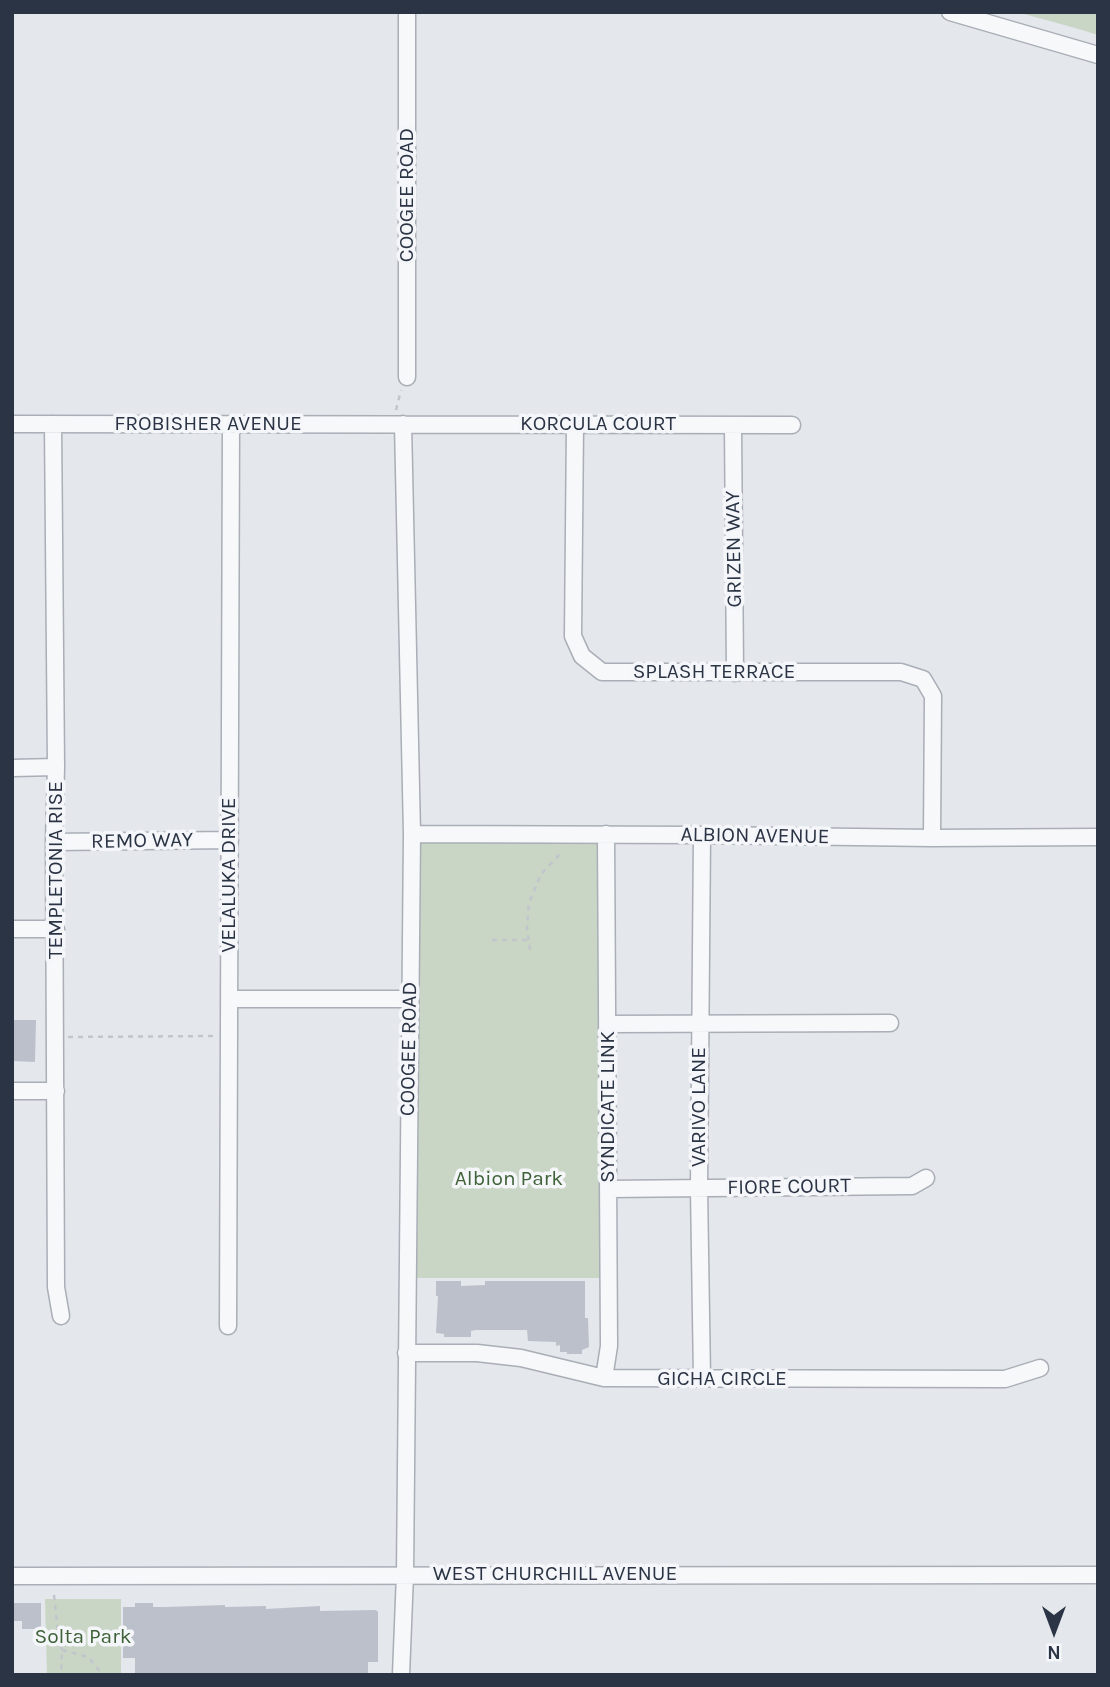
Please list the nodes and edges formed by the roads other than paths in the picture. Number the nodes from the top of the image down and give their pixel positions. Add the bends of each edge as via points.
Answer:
1 (407, 12) edge
2 (950, 12) edge
3 (1098, 55) edge
4 (407, 377) road end
5 (12, 424) edge
6 (53, 424) junction
7 (231, 424) junction
8 (400, 424) junction
9 (575, 424) junction
10 (733, 425) junction
11 (792, 425) dead end
12 (735, 673) junction
13 (12, 768) edge
14 (56, 768) junction
15 (412, 834) junction
16 (606, 834) junction
17 (702, 835) junction
18 (1098, 837) edge
19 (932, 838) junction
20 (230, 840) junction
21 (54, 842) junction
22 (12, 929) edge
23 (56, 929) junction
24 (229, 999) junction
25 (410, 999) junction
26 (890, 1023) dead end
27 (607, 1024) junction
28 (700, 1024) junction
29 (12, 1091) edge
30 (56, 1091) junction
31 (926, 1178) dead end
32 (699, 1188) junction
33 (608, 1189) junction
34 (61, 1316) dead end
35 (228, 1326) dead end
36 (406, 1353) junction
37 (1040, 1368) dead end
38 (604, 1378) junction
39 (702, 1379) junction
40 (405, 1574) junction
41 (1098, 1575) edge
42 (12, 1576) edge
43 (401, 1675) edge

1 - 4 street, COOGEE ROAD
2 - 3 street
5 - 6 street, FROBISHER AVENUE
6 - 7 street, FROBISHER AVENUE
6 - 14 street, TEMPLETONIA RISE
7 - 8 street, FROBISHER AVENUE
7 - 20 street, VELALUKA DRIVE
8 - 9 street, KORCULA COURT
8 - 15 street, COOGEE ROAD
9 - 10 street, KORCULA COURT
9 - 12 street, SPLASH TERRACE via 573,636 582,656 602,672
10 - 11 street, KORCULA COURT
10 - 12 street, GRIZEN WAY
12 - 19 street, SPLASH TERRACE via 901,672 923,679 933,696
13 - 14 street
14 - 21 street, TEMPLETONIA RISE
15 - 16 street, ALBION AVENUE
15 - 25 street, COOGEE ROAD
16 - 17 street, ALBION AVENUE
16 - 27 street, SYNDICATE LINK
17 - 19 street, ALBION AVENUE
17 - 28 street, VARIVO LANE
18 - 19 street, ALBION AVENUE
20 - 21 street, REMO WAY
20 - 24 street, VELALUKA DRIVE
21 - 23 street, TEMPLETONIA RISE
22 - 23 street
23 - 30 street, TEMPLETONIA RISE
24 - 25 street
24 - 35 street, VELALUKA DRIVE
25 - 36 street, COOGEE ROAD
26 - 28 street
27 - 28 street
27 - 33 street, SYNDICATE LINK
28 - 32 street, VARIVO LANE
29 - 30 street
30 - 34 street, TEMPLETONIA RISE via 56,1287
31 - 32 street, FIORE COURT via 912,1186
32 - 33 street, FIORE COURT
32 - 39 street, VARIVO LANE
33 - 38 street, SYNDICATE LINK via 609,1346
36 - 38 street, GICHA CIRCLE via 521,1357
36 - 40 street, COOGEE ROAD
37 - 39 street, GICHA CIRCLE via 1005,1378
38 - 39 street, GICHA CIRCLE
40 - 41 street, WEST CHURCHILL AVENUE
40 - 42 street, WEST CHURCHILL AVENUE
40 - 43 street, COOGEE ROAD

